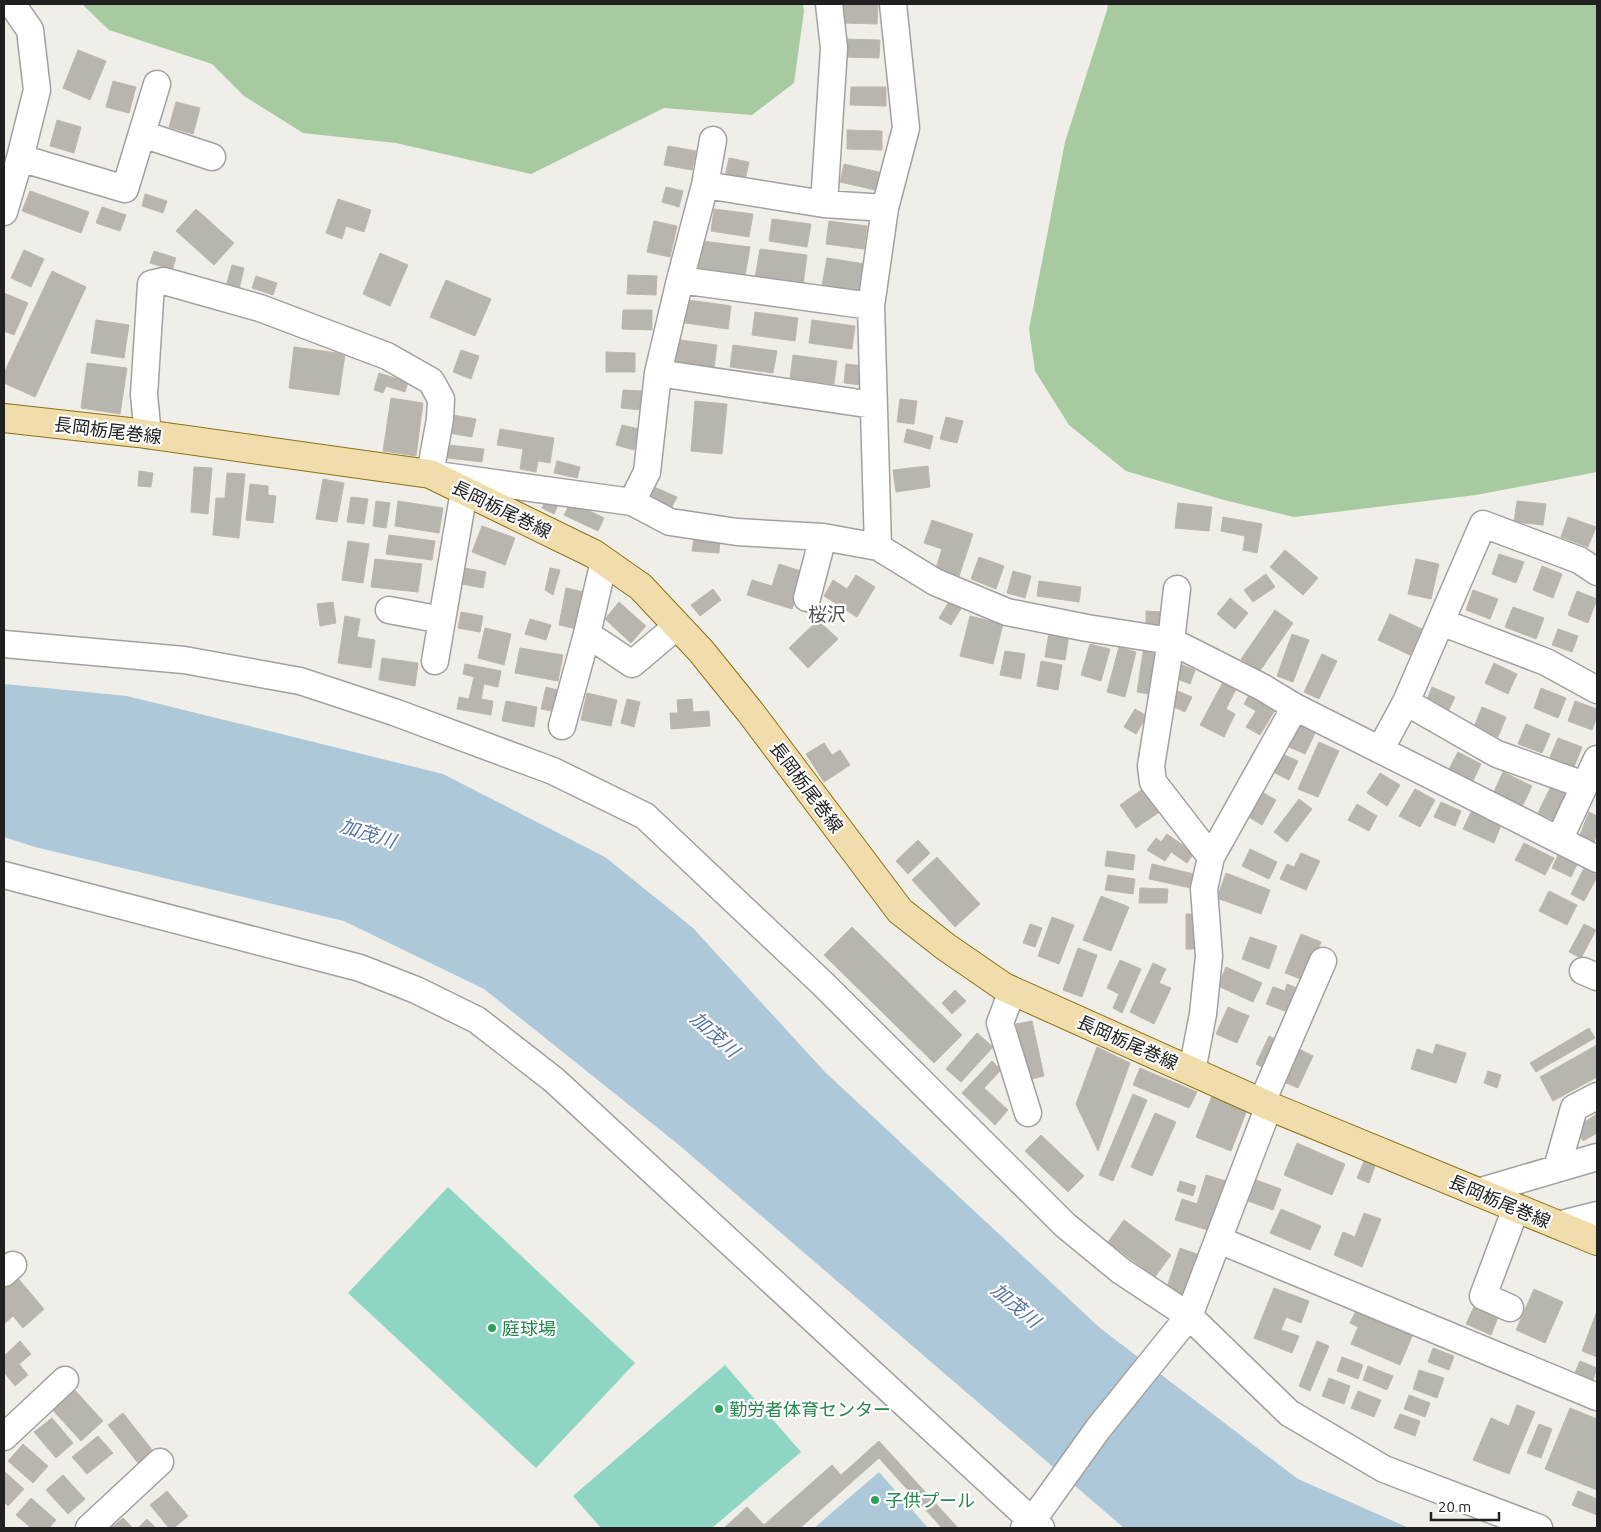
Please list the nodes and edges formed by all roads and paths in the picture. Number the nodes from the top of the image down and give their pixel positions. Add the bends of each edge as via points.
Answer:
1 (12, 4) edge
2 (829, 4) edge
3 (893, 4) edge
4 (157, 84) dead end
5 (142, 134) junction
6 (713, 140) dead end
7 (212, 157) dead end
8 (20, 158) junction
9 (705, 185) junction
10 (824, 204) junction
11 (885, 208) junction
12 (4, 212) edge
13 (680, 280) junction
14 (871, 306) junction
15 (658, 373) junction
16 (873, 405) junction
17 (4, 418) edge
18 (148, 435) junction
19 (430, 474) junction
20 (464, 491) junction
21 (632, 502) junction
22 (823, 536) junction
23 (878, 547) junction
24 (604, 561) junction
25 (1597, 572) edge
26 (1177, 589) dead end
27 (807, 598) dead end
28 (389, 610) dead end
29 (442, 620) junction
30 (1441, 622) junction
31 (677, 626) junction
32 (587, 634) junction
33 (1171, 641) junction
34 (4, 644) edge
35 (435, 661) dead end
36 (1597, 690) edge
37 (1406, 702) junction
38 (1295, 707) junction
39 (562, 726) dead end
40 (1380, 750) junction
41 (1597, 759) edge
42 (1584, 785) junction
43 (1559, 840) junction
44 (1211, 857) junction
45 (1597, 859) edge
46 (4, 875) edge
47 (1323, 961) dead end
48 (1012, 990) junction
49 (1192, 1071) junction
50 (1597, 1096) edge
51 (1266, 1104) junction
52 (1028, 1113) dead end
53 (1597, 1157) edge
54 (1557, 1168) junction
55 (1478, 1192) junction
56 (1516, 1208) junction
57 (1597, 1215) edge
58 (1557, 1225) junction
59 (1219, 1240) junction
60 (1597, 1242) edge
61 (1510, 1308) dead end
62 (1189, 1316) junction
63 (65, 1380) dead end
64 (1597, 1397) edge
65 (4, 1437) edge
66 (160, 1462) dead end
67 (1032, 1526) edge
68 (89, 1528) edge
69 (1539, 1528) edge

1 - 8 street via 30,30 37,90
2 - 10 street via 834,48
3 - 11 street via 906,128
4 - 5 street
5 - 7 street
5 - 8 street via 125,188
6 - 9 street
8 - 12 street
9 - 10 street
9 - 13 street
10 - 11 street
11 - 14 street
13 - 14 street
13 - 15 street
14 - 16 street
15 - 16 street
15 - 21 street via 647,472
16 - 23 street
17 - 18 main road, 長岡栃尾巻線
18 - 19 main road, 長岡栃尾巻線
18 - 19 street via 144,395 151,284 164,280 269,311 387,356 431,381 441,399
19 - 20 main road, 長岡栃尾巻線
19 - 21 street
20 - 24 main road, 長岡栃尾巻線
20 - 29 street
21 - 22 street via 670,522 737,532
22 - 23 street
22 - 27 street
23 - 33 street via 934,582 1007,612
24 - 31 main road, 長岡栃尾巻線 via 641,587
24 - 32 street
25 - 30 street via 1579,560 1483,524
26 - 33 street
28 - 29 street
29 - 35 street
30 - 36 street via 1546,662
30 - 37 street
31 - 32 street via 632,664
31 - 48 main road, 長岡栃尾巻線 via 751,712 900,911 946,947
32 - 39 street
33 - 38 street
33 - 44 street via 1151,766 1153,782
34 - 62 street via 184,660 300,681 552,771 645,816 823,984 1065,1225 1121,1271
37 - 40 street
37 - 42 street via 1497,754
38 - 40 street
38 - 44 street
40 - 43 street
41 - 42 street
42 - 43 street
43 - 45 street
44 - 49 street via 1204,889 1209,956 1203,1014
46 - 67 street via 360,968 416,990 477,1020 554,1080
47 - 51 street
48 - 49 main road, 長岡栃尾巻線
48 - 52 street via 1000,1024
49 - 51 main road, 長岡栃尾巻線
50 - 54 street via 1574,1108
51 - 55 main road, 長岡栃尾巻線
51 - 59 street
53 - 54 street
54 - 55 street
55 - 56 main road, 長岡栃尾巻線
56 - 58 main road, 長岡栃尾巻線
56 - 61 street via 1483,1296
57 - 58 street
58 - 60 main road, 長岡栃尾巻線
59 - 62 street
59 - 64 street
62 - 67 street via 1098,1428
62 - 69 street via 1289,1413 1384,1469
63 - 65 street
66 - 68 street

